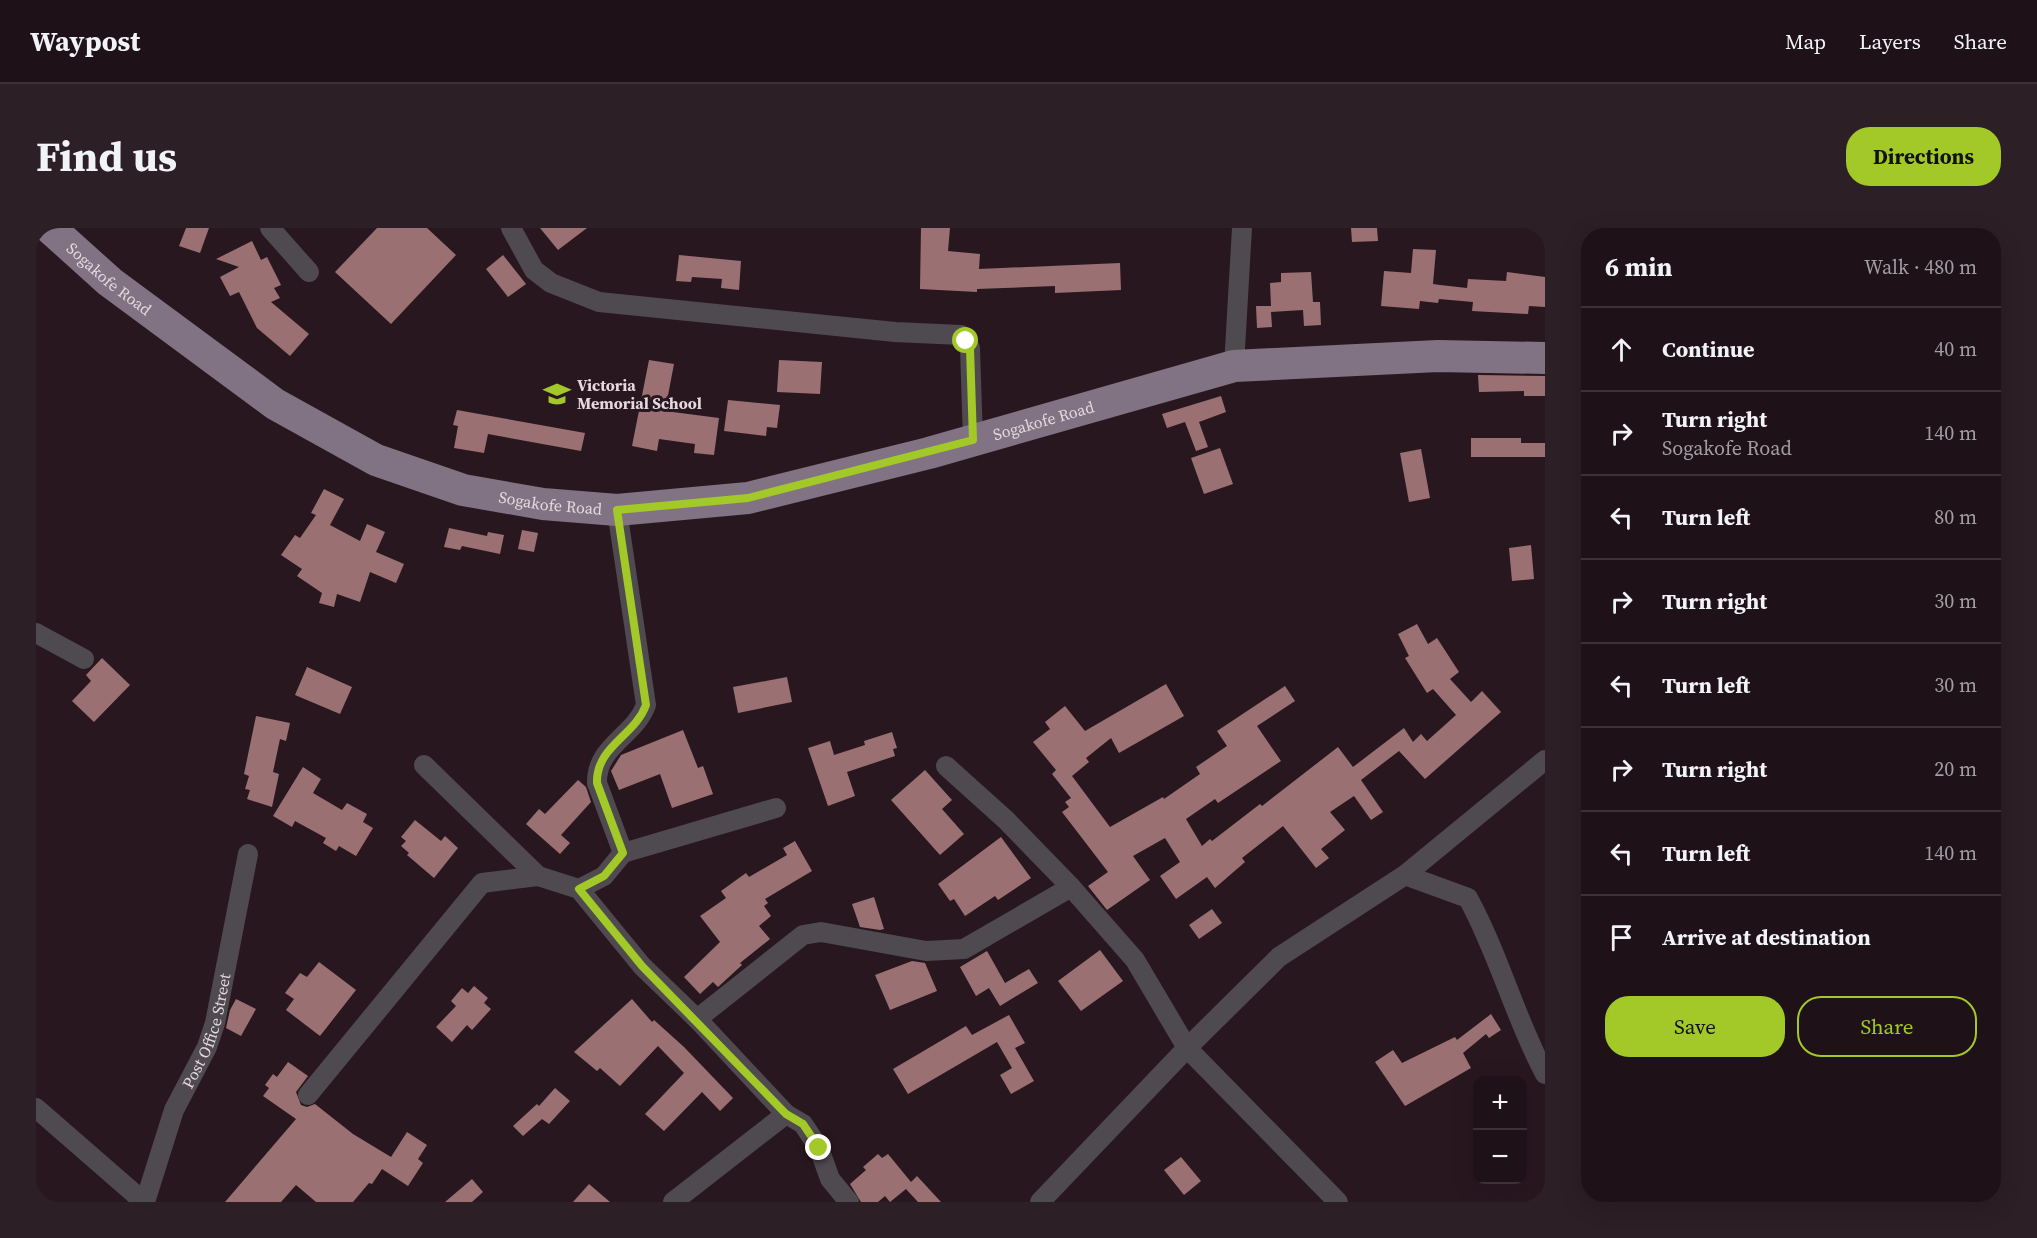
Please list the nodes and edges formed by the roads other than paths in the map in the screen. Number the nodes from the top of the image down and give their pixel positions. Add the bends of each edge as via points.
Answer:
1 (50, 228) edge
2 (270, 228) edge
3 (511, 228) edge
4 (1242, 228) edge
5 (309, 272) dead end
6 (1545, 357) edge
7 (1234, 366) junction
8 (973, 440) junction
9 (617, 510) junction
10 (36, 633) edge
11 (84, 659) dead end
12 (1545, 760) edge
13 (424, 765) dead end
14 (946, 766) dead end
15 (776, 808) dead end
16 (623, 853) junction
17 (248, 854) dead end
18 (1405, 875) junction
19 (538, 876) junction
20 (1071, 887) junction
21 (579, 889) junction
22 (697, 1019) junction
23 (1539, 1047) edge
24 (1187, 1048) junction
25 (1545, 1074) edge
26 (308, 1095) dead end
27 (36, 1108) edge
28 (786, 1114) junction
29 (144, 1202) edge
30 (673, 1202) edge
31 (849, 1202) edge
32 (1040, 1202) edge
33 (1338, 1202) edge

1 - 9 main road, Sogakofe Road via 110,282 275,404 375,460 463,490 543,504
2 - 5 street
3 - 8 street via 534,270 551,283 599,302 895,332 961,335 970,348
4 - 7 street
6 - 7 main road, Sogakofe Road via 1438,356
7 - 8 main road, Sogakofe Road
8 - 9 main road, Sogakofe Road via 748,498
9 - 16 street via 646,705 640,720 602,757 597,771 597,783
10 - 11 street
12 - 18 street
13 - 19 street
14 - 20 street
15 - 16 street
16 - 21 street via 604,876
17 - 29 street, Post Office Street via 215,1023 174,1110
18 - 23 street via 1468,898
18 - 24 street via 1279,957
19 - 21 street
19 - 26 street via 482,883
20 - 22 street via 964,949 926,951 821,932 803,935
20 - 24 street via 1135,960
21 - 22 street via 642,966
22 - 28 street
23 - 25 street
24 - 32 street
24 - 33 street
27 - 29 street
28 - 30 street
28 - 31 street via 803,1124 819,1148 830,1179

